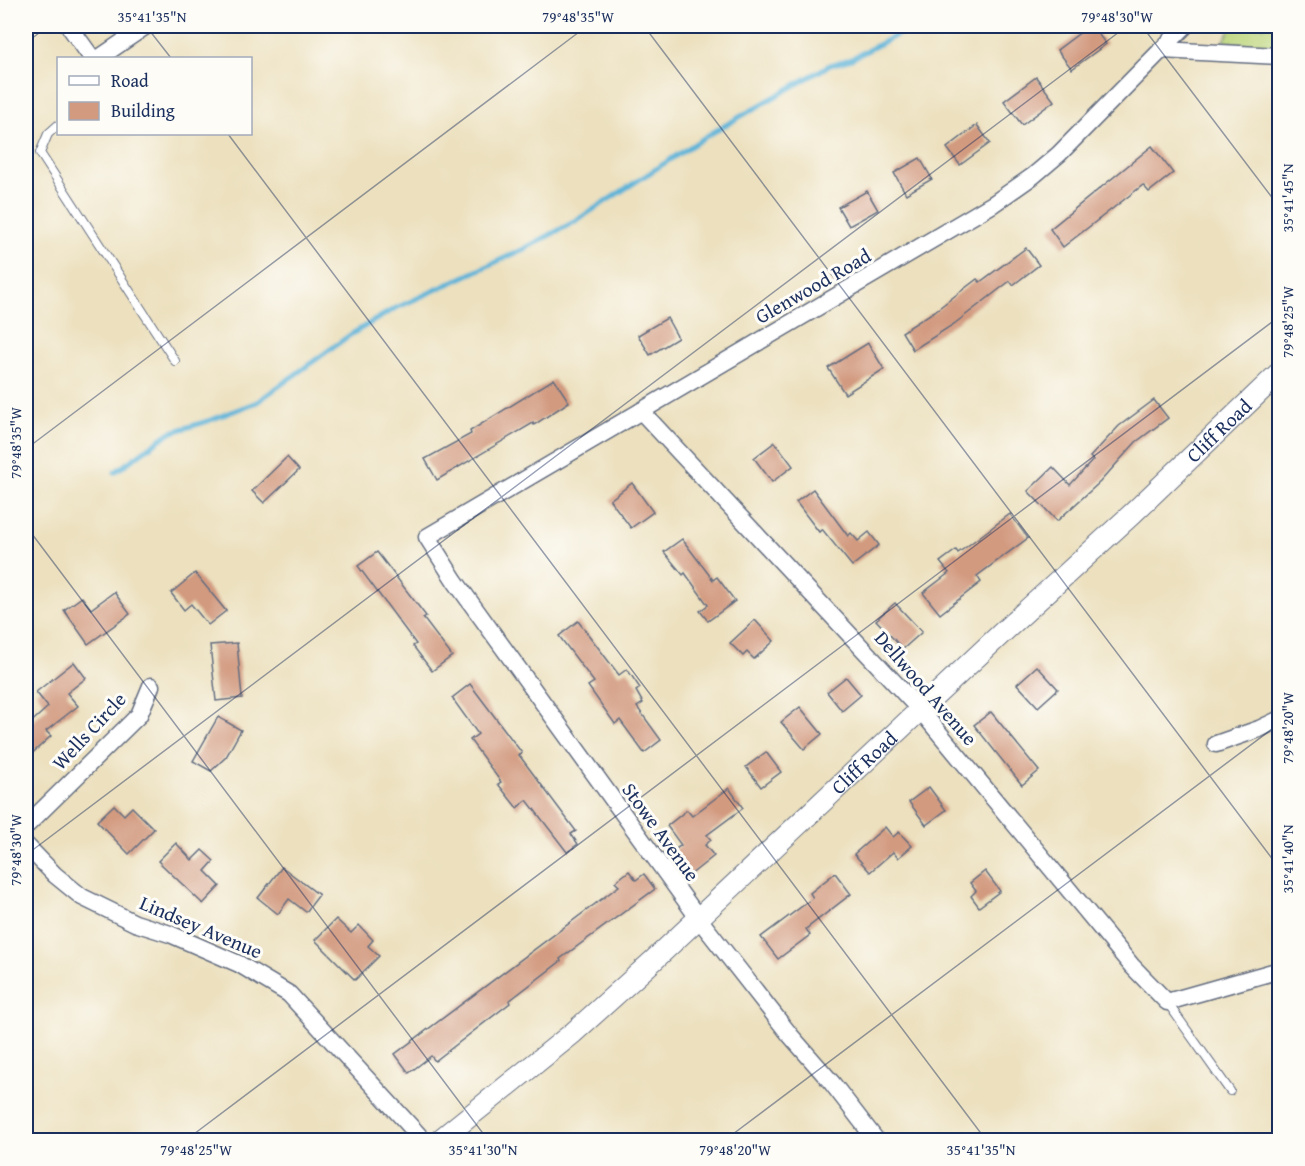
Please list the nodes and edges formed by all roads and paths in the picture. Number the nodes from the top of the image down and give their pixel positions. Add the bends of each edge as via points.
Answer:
1 (69, 26) edge
2 (146, 26) edge
3 (1185, 26) edge
4 (1161, 50) junction
5 (1280, 56) edge
6 (92, 57) edge
7 (100, 57) edge
8 (57, 126) edge
9 (175, 361) dead end
10 (1280, 372) edge
11 (641, 411) junction
12 (427, 537) joint
13 (152, 686) dead end
14 (921, 711) junction
15 (1280, 719) edge
16 (1216, 744) dead end
17 (26, 826) edge
18 (26, 845) edge
19 (699, 919) junction
20 (1280, 970) edge
21 (1167, 1002) junction
22 (1230, 1091) dead end
23 (423, 1140) edge
24 (440, 1140) edge
25 (876, 1140) edge

1 - 6 street
2 - 7 street
3 - 4 street, Glenwood Road
4 - 5 street
4 - 11 street, Glenwood Road via 1034,176
8 - 9 lane via 48,134 40,153
10 - 14 street, Cliff Road
11 - 12 street, Glenwood Road
11 - 14 street, Dellwood Avenue
12 - 19 street, Stowe Avenue via 455,582
13 - 17 street, Wells Circle via 139,715
14 - 19 street, Cliff Road
14 - 21 street, Dellwood Avenue via 1132,966
15 - 16 street
18 - 23 street, Lindsey Avenue via 82,897 135,923 239,964 289,994
19 - 24 street, Cliff Road via 573,1032
19 - 25 street, Stowe Avenue
20 - 21 street
21 - 22 lane

